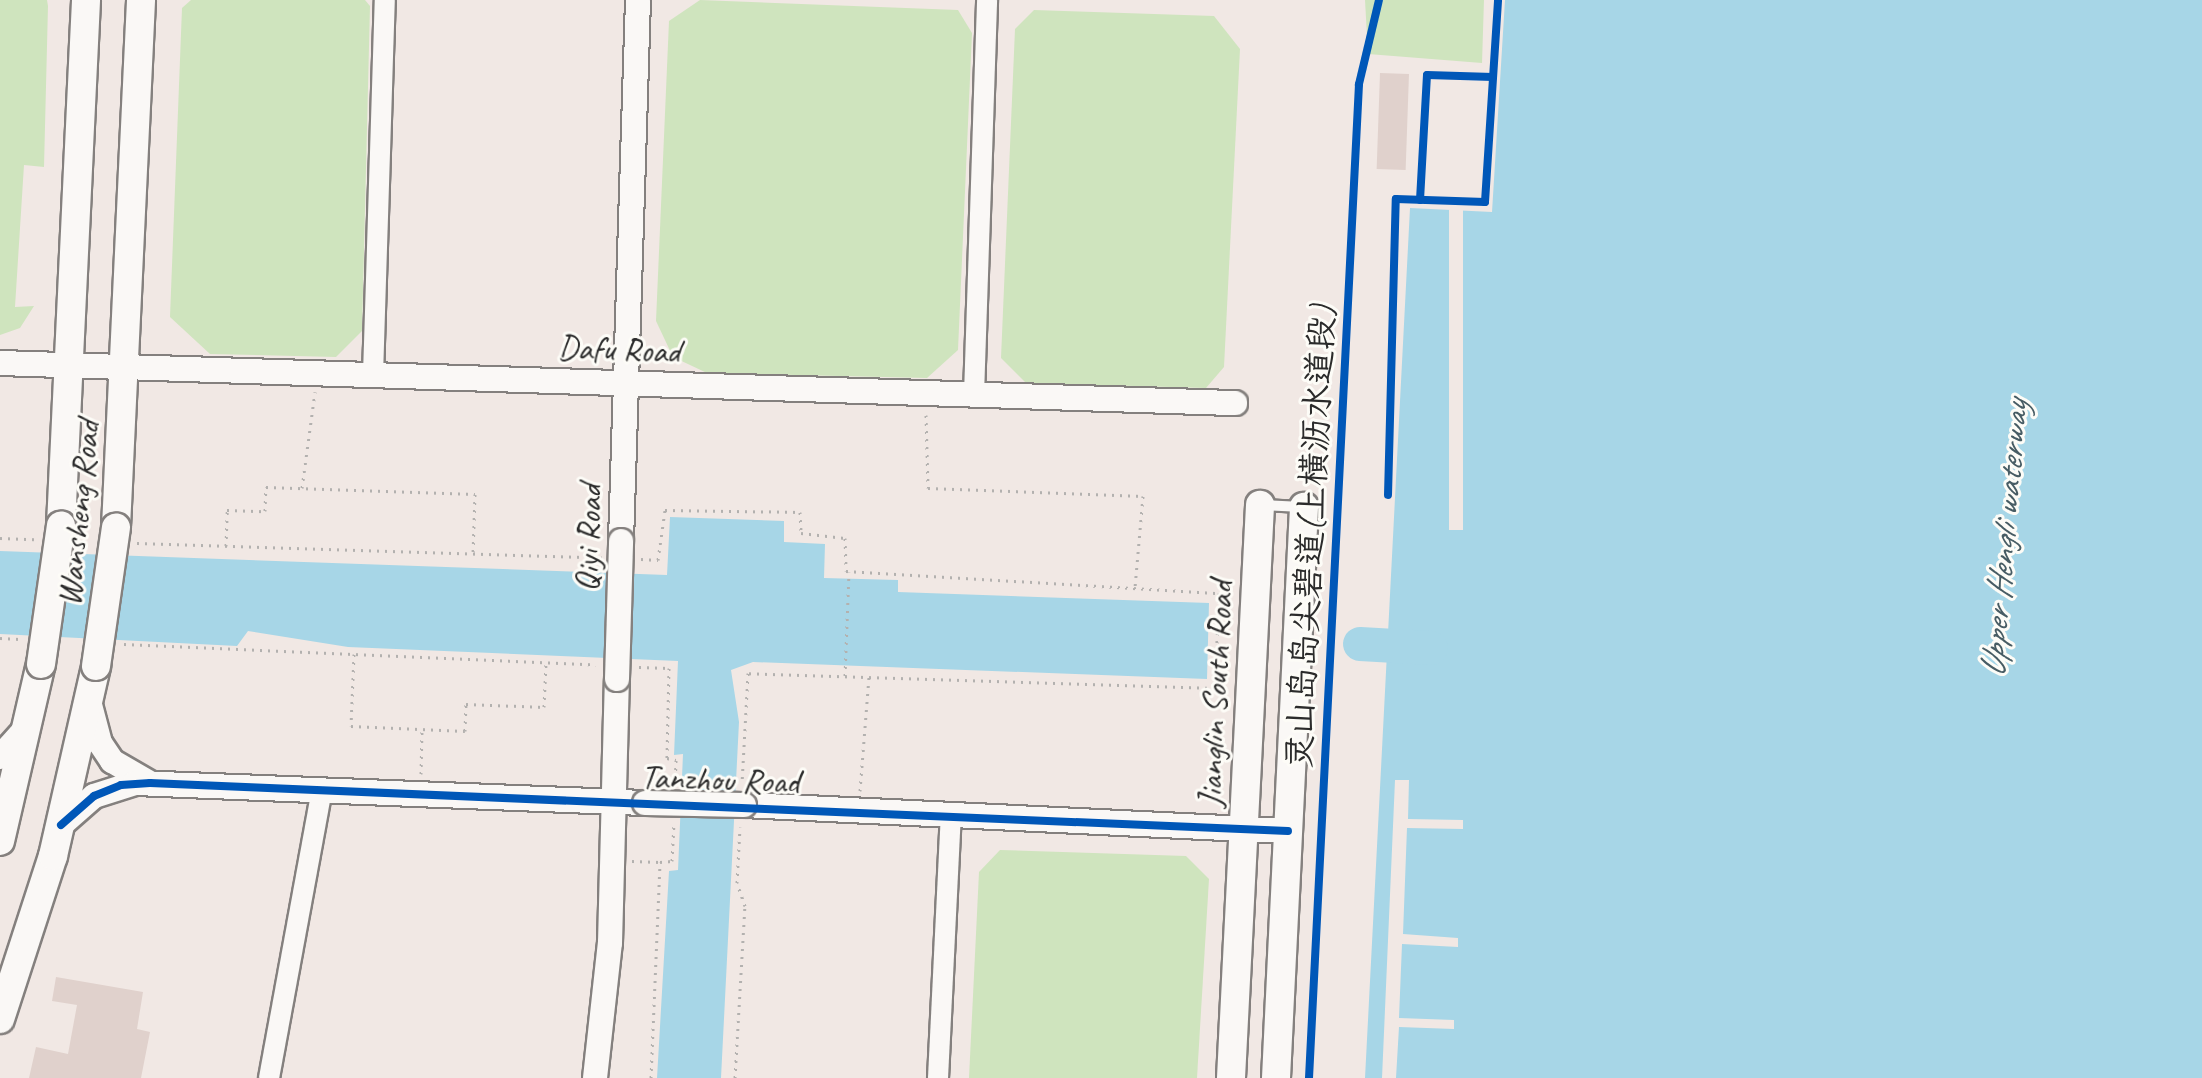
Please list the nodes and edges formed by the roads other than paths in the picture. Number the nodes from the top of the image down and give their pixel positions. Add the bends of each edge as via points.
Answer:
1 (86, 0) edge
2 (141, 0) edge
3 (385, 0) edge
4 (638, 0) edge
5 (987, 0) edge
6 (0, 363) edge
7 (71, 365) junction
8 (127, 367) junction
9 (373, 375) junction
10 (626, 383) junction
11 (974, 395) junction
12 (1235, 403) dead end
13 (1260, 505) joint
14 (1304, 507) joint
15 (89, 701) junction
16 (29, 725) junction
17 (0, 757) edge
18 (150, 783) junction
19 (322, 789) junction
20 (616, 802) junction
21 (951, 815) junction
22 (61, 825) junction
23 (1244, 829) junction
24 (1288, 831) junction
25 (0, 841) edge
26 (0, 1019) edge
27 (269, 1078) edge
28 (595, 1078) edge
29 (938, 1078) edge
30 (1231, 1078) edge
31 (1276, 1078) edge

1 - 7 main road, Wansheng Road
2 - 8 main road, Wansheng Road
3 - 9 street
4 - 10 street, Qiyi Road
5 - 11 street
6 - 7 street, Dafu Road
7 - 8 street, Dafu Road
7 - 16 main road, Wansheng Road, bridge via 61,525 36,652
8 - 9 street, Dafu Road
8 - 15 main road, Wansheng Road, bridge via 116,527
9 - 10 street, Dafu Road
10 - 11 street, Dafu Road
10 - 20 street, Qiyi Road, bridge
11 - 12 street, Dafu Road
13 - 14 lane
13 - 23 main road, Jianglin South Road
14 - 24 main road
15 - 18 street via 100,743 112,761
15 - 22 main road, Wansheng Road
16 - 17 street
16 - 25 main road, Wansheng Road
18 - 19 street, Tanzhou Road
18 - 22 street, Tanzhou Road via 121,785 94,796
19 - 20 street, Tanzhou Road
19 - 27 street
20 - 21 street, Tanzhou Road, bridge
20 - 28 street, Qiyi Road
21 - 23 street, Tanzhou Road
21 - 29 street
22 - 26 main road, Wansheng Road
23 - 24 street, Tanzhou Road
23 - 30 main road, Jianglin South Road
24 - 31 main road

